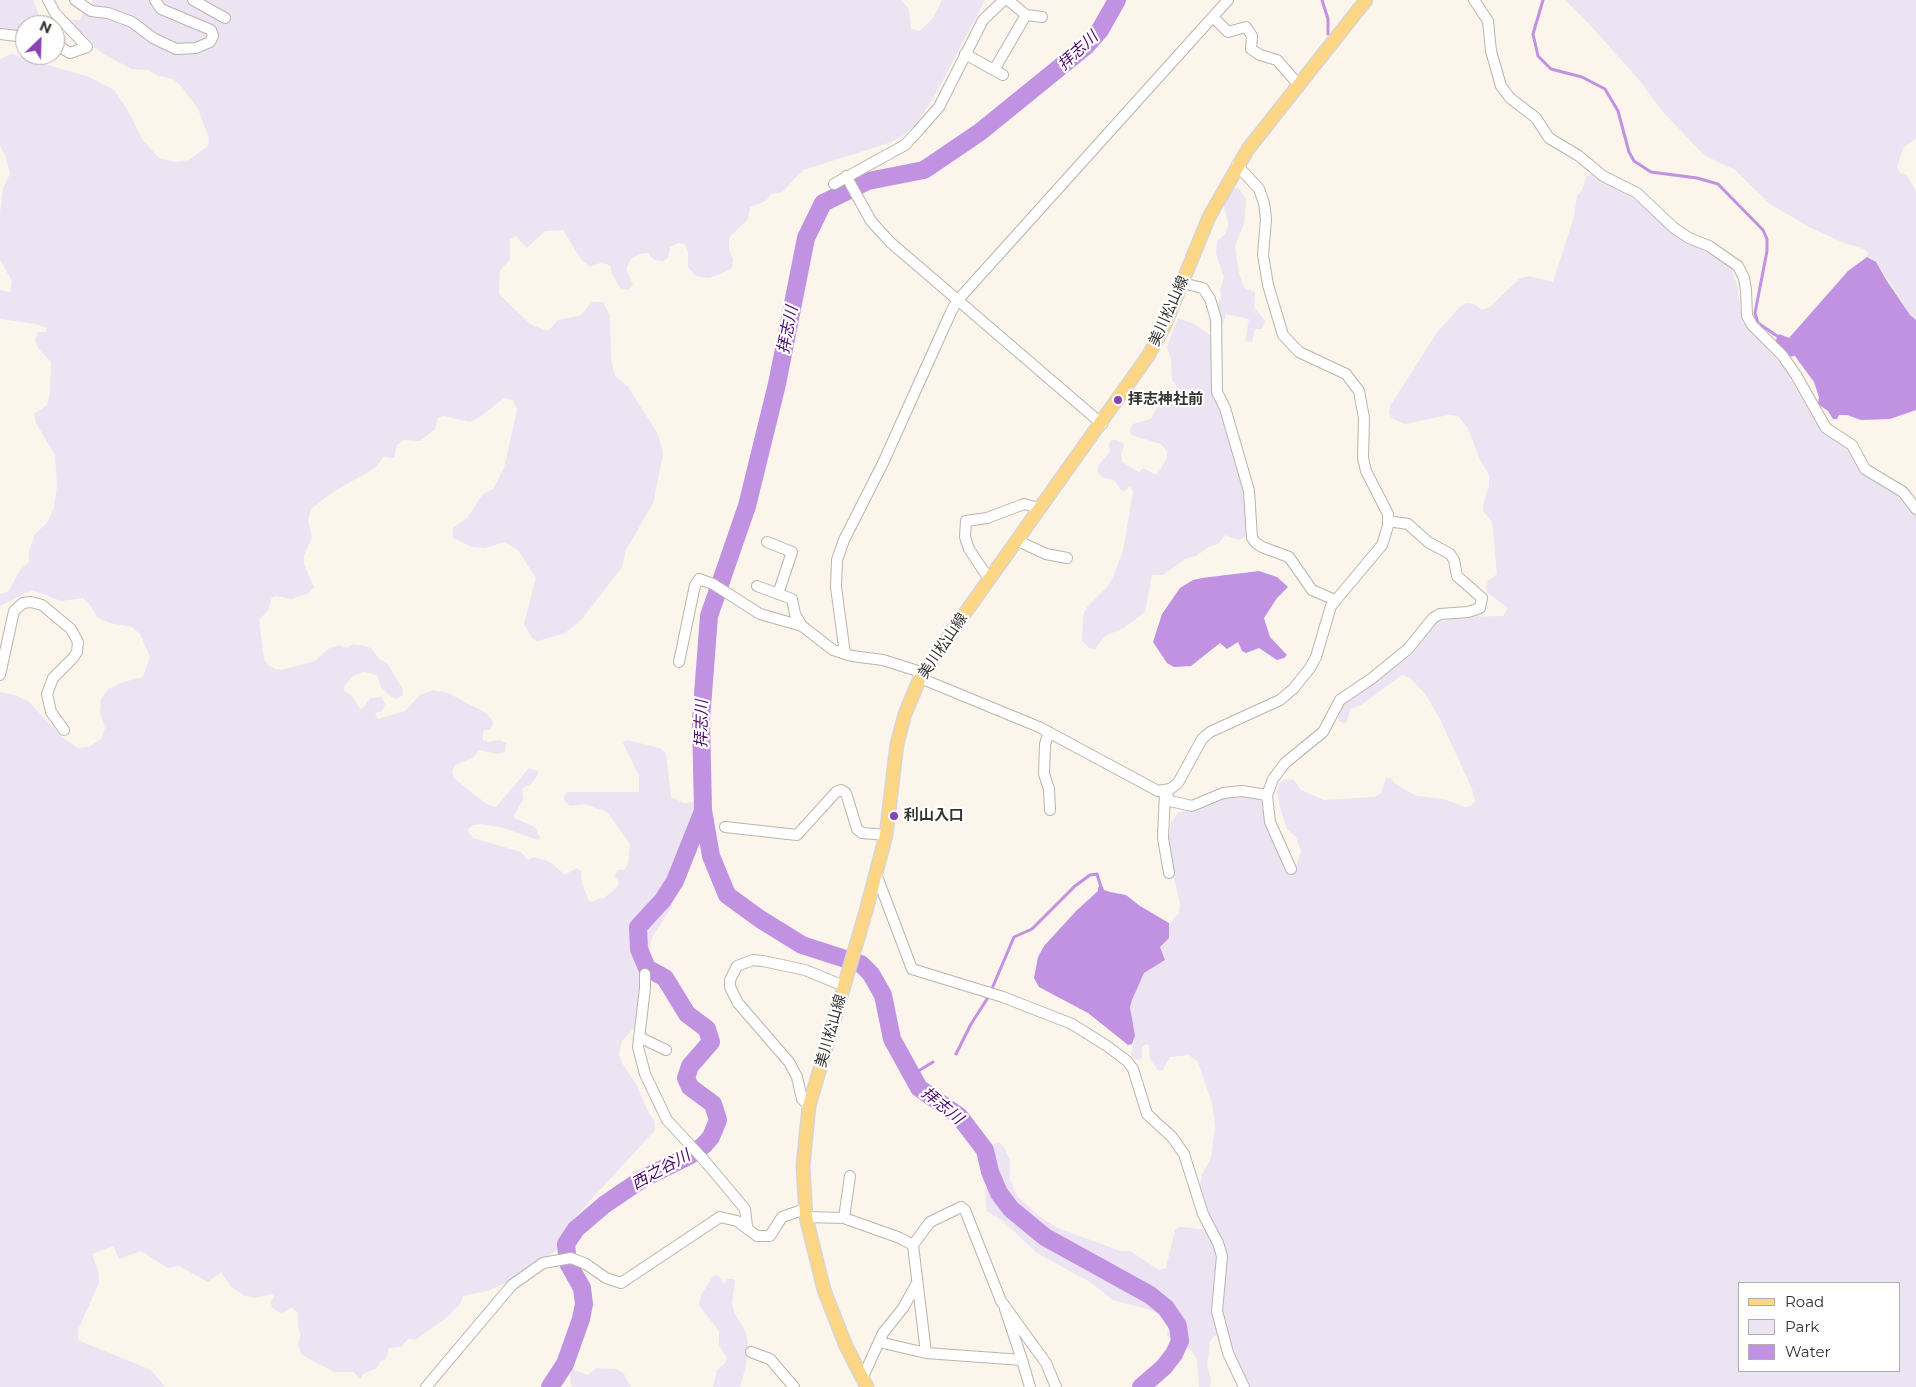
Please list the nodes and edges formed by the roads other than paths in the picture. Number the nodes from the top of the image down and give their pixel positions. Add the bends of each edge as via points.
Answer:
1 (48, 0) edge
2 (76, 0) edge
3 (155, 0) edge
4 (193, 0) edge
5 (1004, 0) edge
6 (1008, 0) edge
7 (1228, 0) edge
8 (1366, 0) edge
9 (1474, 0) edge
10 (57, 15) edge
11 (1026, 15) junction
12 (1042, 17) dead end
13 (1213, 17) junction
14 (225, 18) dead end
15 (65, 24) edge
16 (0, 34) edge
17 (15, 36) edge
18 (65, 50) edge
19 (966, 54) junction
20 (1298, 84) junction
21 (1237, 165) junction
22 (847, 177) junction
23 (834, 184) dead end
24 (1182, 282) junction
25 (957, 301) junction
26 (1102, 424) junction
27 (1039, 508) junction
28 (1916, 508) edge
29 (1388, 522) junction
30 (1016, 540) junction
31 (773, 541) dead end
32 (1067, 558) dead end
33 (988, 578) junction
34 (757, 586) dead end
35 (778, 594) junction
36 (1335, 600) junction
37 (802, 626) junction
38 (845, 654) junction
39 (679, 662) dead end
40 (0, 675) edge
41 (922, 676) junction
42 (64, 730) dead end
43 (1048, 732) junction
44 (1164, 791) junction
45 (1266, 795) junction
46 (1050, 810) dead end
47 (725, 827) dead end
48 (886, 835) junction
49 (1291, 869) dead end
50 (1169, 873) dead end
51 (876, 874) junction
52 (645, 974) dead end
53 (844, 986) junction
54 (639, 1037) junction
55 (666, 1050) dead end
56 (810, 1106) junction
57 (850, 1176) dead end
58 (805, 1213) junction
59 (844, 1218) junction
60 (747, 1226) junction
61 (913, 1245) junction
62 (917, 1283) junction
63 (1005, 1308) junction
64 (879, 1342) junction
65 (751, 1352) dead end
66 (926, 1353) junction
67 (1022, 1360) junction
68 (865, 1383) edge
69 (426, 1387) edge
70 (794, 1387) edge
71 (1030, 1387) edge
72 (1056, 1387) edge
73 (1244, 1387) edge

1 - 10 street
2 - 3 street via 91,11 132,22 152,38 176,49 196,48 210,42 211,30 161,9
4 - 14 street
5 - 19 street via 983,20
6 - 11 street
7 - 13 street
8 - 20 main road, 美川松山線
9 - 28 street via 1488,21 1491,52 1502,86 1510,98 1536,118 1549,138 1579,156 1598,173 1637,194 1674,228 1738,266 1745,284 1747,316 1782,355 1826,428 1852,445 1866,468 1903,492
11 - 12 street
11 - 19 street via 999,73
13 - 20 street via 1228,32 1246,27 1252,36 1251,49 1277,60
13 - 25 street
15 - 18 street via 87,47 70,53
16 - 17 street
19 - 22 street via 939,107 905,145
20 - 21 main road, 美川松山線
21 - 24 main road, 美川松山線 via 1209,217
21 - 29 street via 1259,189 1264,204 1263,255 1283,336 1299,352 1346,374 1359,391 1364,418 1363,458 1383,502
22 - 23 street
22 - 25 street via 881,233
24 - 26 main road, 美川松山線 via 1148,356
24 - 36 street via 1203,288 1216,319 1217,392 1225,408 1249,491 1252,538 1262,547 1290,557 1312,590
25 - 26 street
25 - 38 street via 837,560 836,588
26 - 27 main road, 美川松山線
27 - 30 main road, 美川松山線
27 - 33 street via 1024,504 987,518 966,521 965,537 969,549
29 - 36 street via 1382,545
29 - 45 street via 1408,524 1428,542 1450,554 1457,576 1478,593 1482,603 1475,610 1440,614 1433,618 1408,649 1340,700 1323,732 1285,763
30 - 32 street via 1046,554
30 - 33 main road, 美川松山線
31 - 35 street via 792,552
33 - 41 main road, 美川松山線
34 - 35 street
35 - 37 street via 792,599
36 - 44 street via 1327,616 1316,657 1294,689 1280,700 1210,732 1202,739 1178,783
37 - 38 street via 824,646
37 - 39 street via 760,614 713,584 699,579
38 - 41 street via 883,660
40 - 42 street via 14,611 31,602 42,605 77,636 77,652 53,678 47,694 51,712
41 - 43 street
41 - 48 main road, 美川松山線 via 905,714 897,744
43 - 44 street via 1150,788
43 - 46 street via 1044,774
44 - 45 street via 1170,801 1192,806 1223,793 1242,791
44 - 50 street via 1163,838
45 - 49 street via 1270,822
47 - 48 street via 797,834 836,792 842,790 846,793 857,828 862,833
48 - 51 main road, 美川松山線
51 - 53 main road, 美川松山線
51 - 73 street via 912,969 1003,997 1072,1024 1107,1046 1133,1069 1147,1114 1172,1137 1184,1154 1203,1214 1218,1243 1222,1256 1217,1311 1228,1353
52 - 54 street
53 - 56 main road, 美川松山線
53 - 56 street via 804,970 753,960 737,966 730,980 738,1004 789,1062 797,1077 802,1099
54 - 55 street
54 - 60 street via 639,1057 656,1101 667,1120 745,1210
56 - 58 main road, 美川松山線 via 803,1166
57 - 59 street
58 - 59 street
58 - 60 street via 782,1217 770,1236 757,1236
58 - 68 main road, 美川松山線 via 833,1317
59 - 61 street
60 - 69 street via 728,1218 713,1220 622,1283 606,1278 571,1258 560,1258 532,1269 512,1285
61 - 62 street
61 - 63 street via 930,1222 961,1207
62 - 64 street
62 - 66 street
63 - 67 street
63 - 72 street via 1046,1363
64 - 66 street
64 - 68 street
65 - 70 street via 770,1359
66 - 67 street
67 - 71 street

